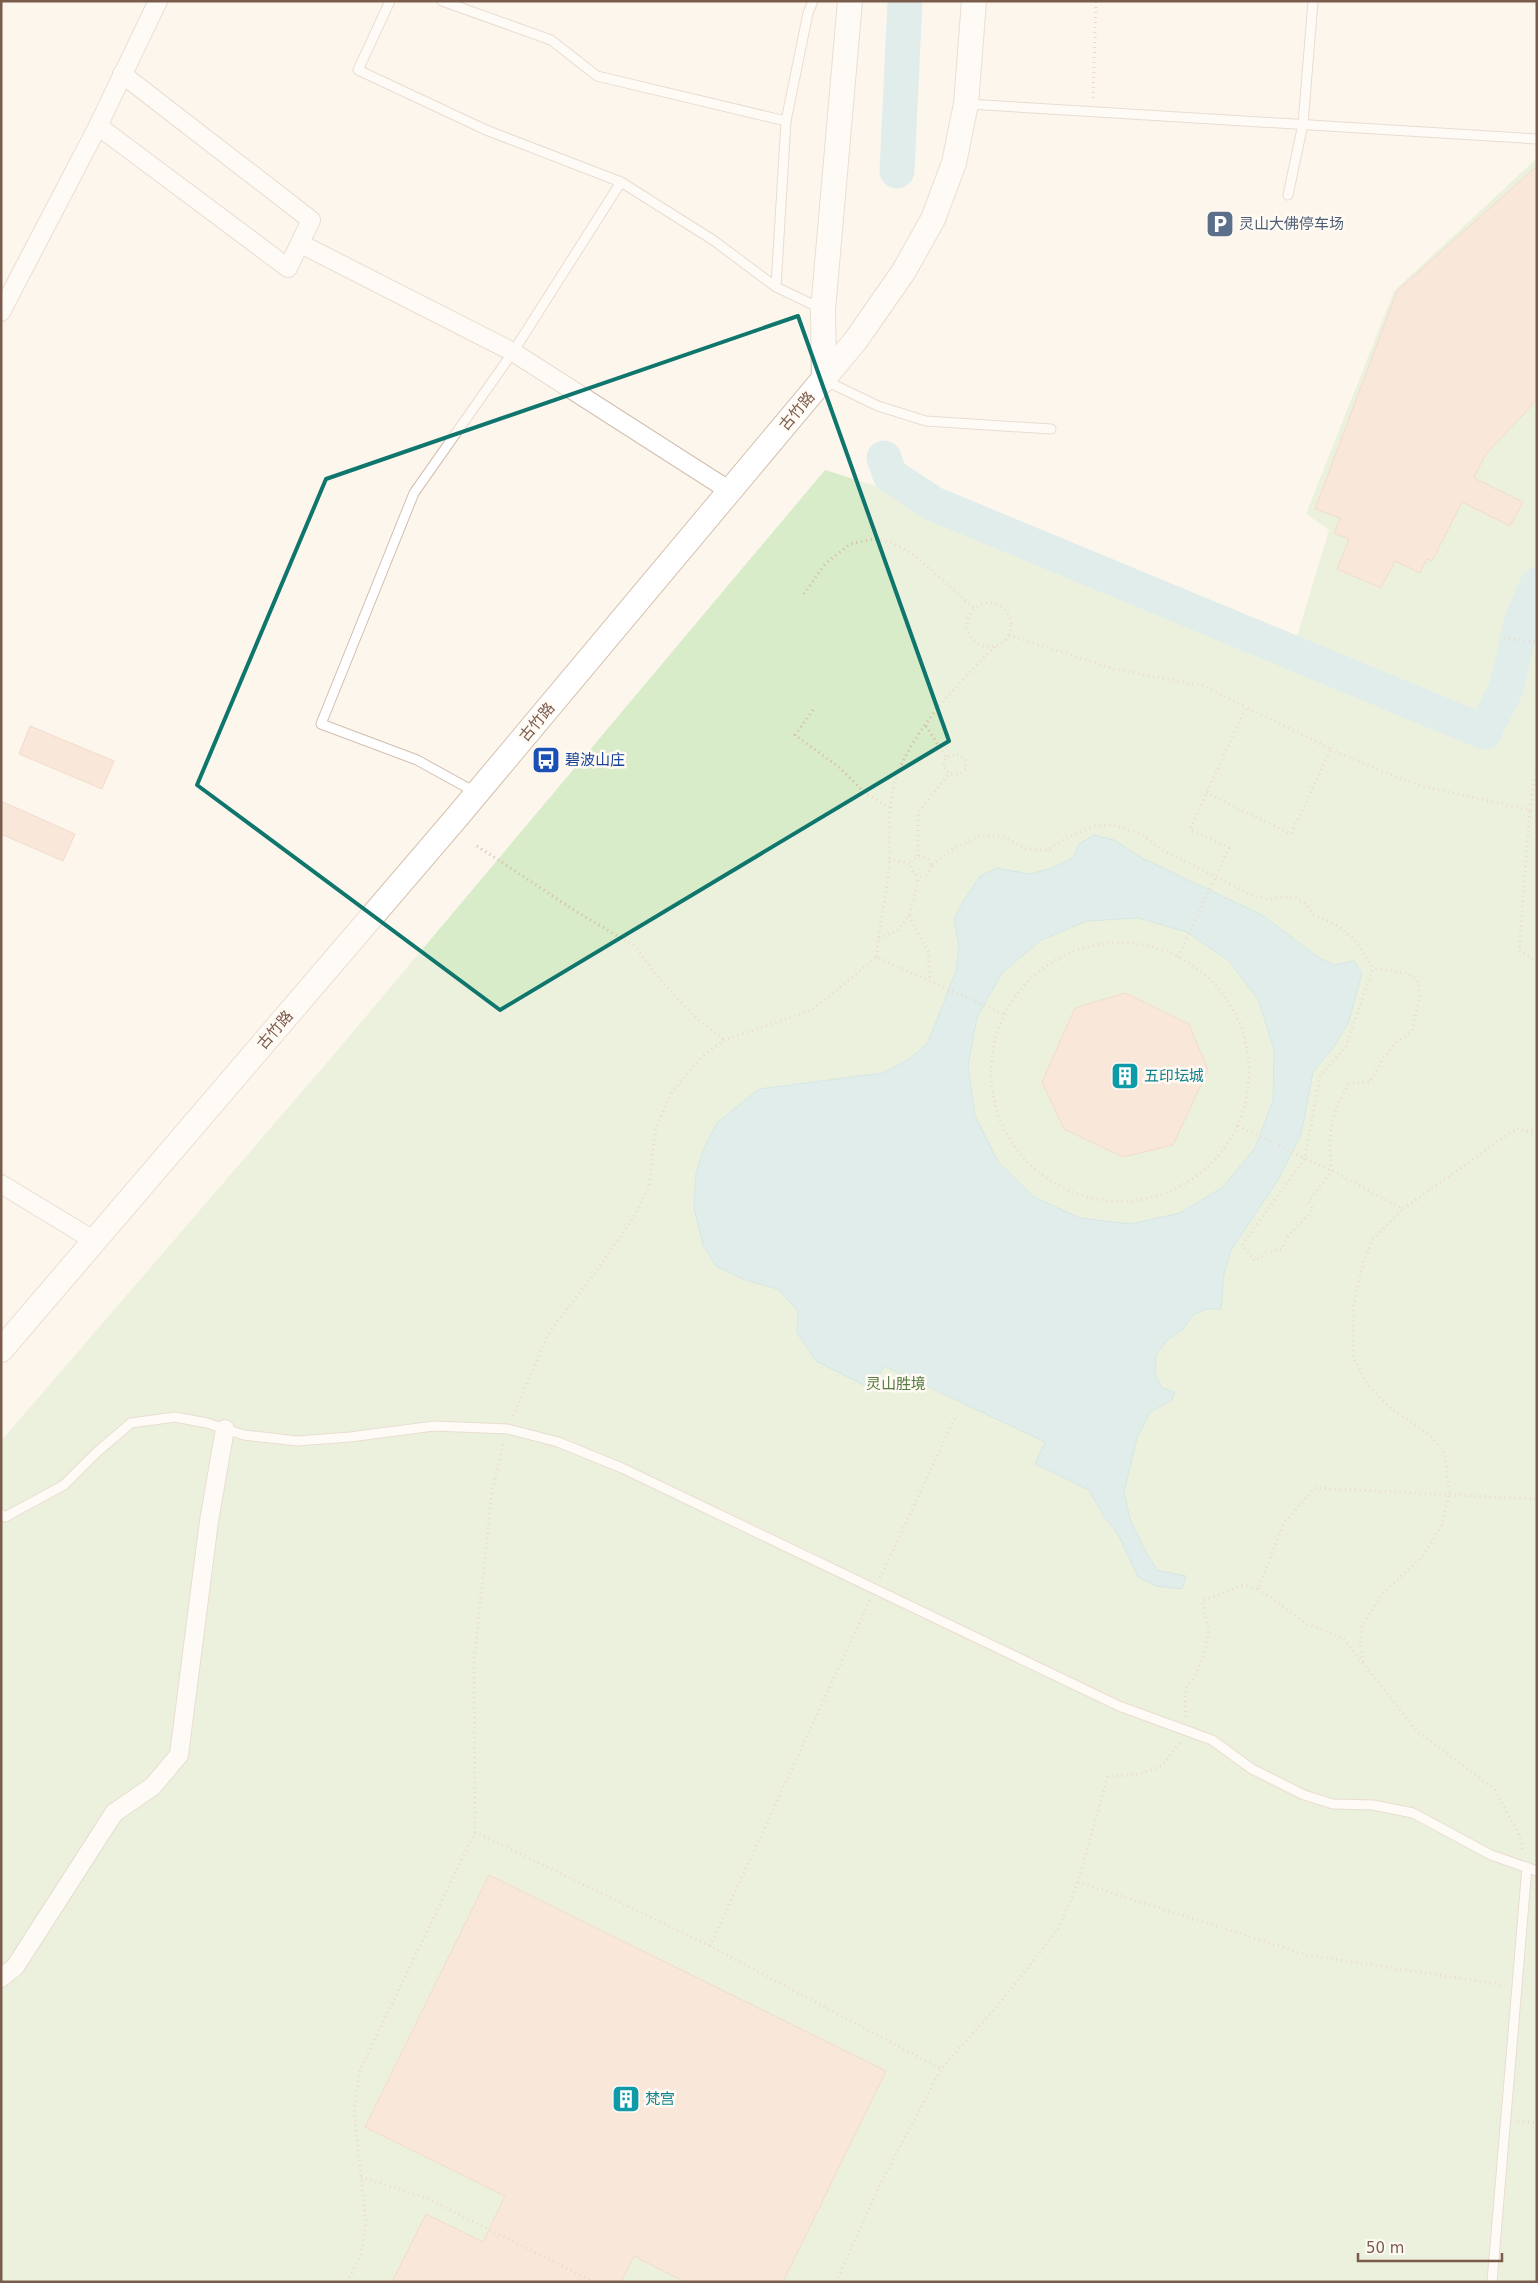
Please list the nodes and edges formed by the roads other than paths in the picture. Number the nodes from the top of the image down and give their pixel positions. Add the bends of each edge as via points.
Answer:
1 (158, 1) edge
2 (390, 1) edge
3 (442, 1) edge
4 (813, 1) edge
5 (850, 1) edge
6 (974, 1) edge
7 (1313, 1) edge
8 (122, 74) junction
9 (966, 104) junction
10 (786, 121) junction
11 (1303, 124) junction
12 (98, 126) junction
13 (1537, 139) edge
14 (621, 182) junction
15 (1288, 196) dead end
16 (300, 244) junction
17 (776, 287) junction
18 (823, 310) junction
19 (1, 312) edge
20 (513, 352) junction
21 (824, 380) junction
22 (1051, 429) dead end
23 (730, 492) junction
24 (477, 794) junction
25 (1, 1184) edge
26 (95, 1241) junction
27 (1, 1350) edge
28 (225, 1429) junction
29 (1, 1514) edge
30 (1527, 1867) junction
31 (1537, 1871) edge
32 (1, 1978) edge
33 (1492, 2282) edge

1 - 8 street
2 - 14 lane via 358,70 486,130
3 - 10 lane via 551,40 597,76
4 - 10 lane
5 - 18 main road, 古竹路
6 - 9 main road
7 - 11 lane
8 - 12 street
8 - 16 street via 311,220
9 - 11 lane
9 - 21 main road via 954,163 932,219 904,272
10 - 17 lane
11 - 13 lane
11 - 15 lane
12 - 16 street via 288,268
12 - 19 street
14 - 17 lane via 713,240
14 - 20 lane
16 - 20 street
17 - 18 lane
18 - 21 main road, 古竹路
20 - 23 street
20 - 24 lane via 414,493 321,724 417,760
21 - 22 lane via 878,406 926,421
21 - 23 main road, 古竹路
23 - 24 main road, 古竹路
24 - 26 main road, 古竹路
25 - 26 street
26 - 27 main road, 古竹路
28 - 29 lane via 175,1418 131,1423 64,1485 5,1516
28 - 30 lane via 244,1435 297,1440 434,1426 508,1429 558,1442 622,1468 1119,1706 1212,1740 1252,1769 1304,1795 1334,1804 1374,1805 1413,1814 1491,1855
28 - 32 street via 179,1755 153,1786 114,1813 15,1967
30 - 31 lane
30 - 33 lane

